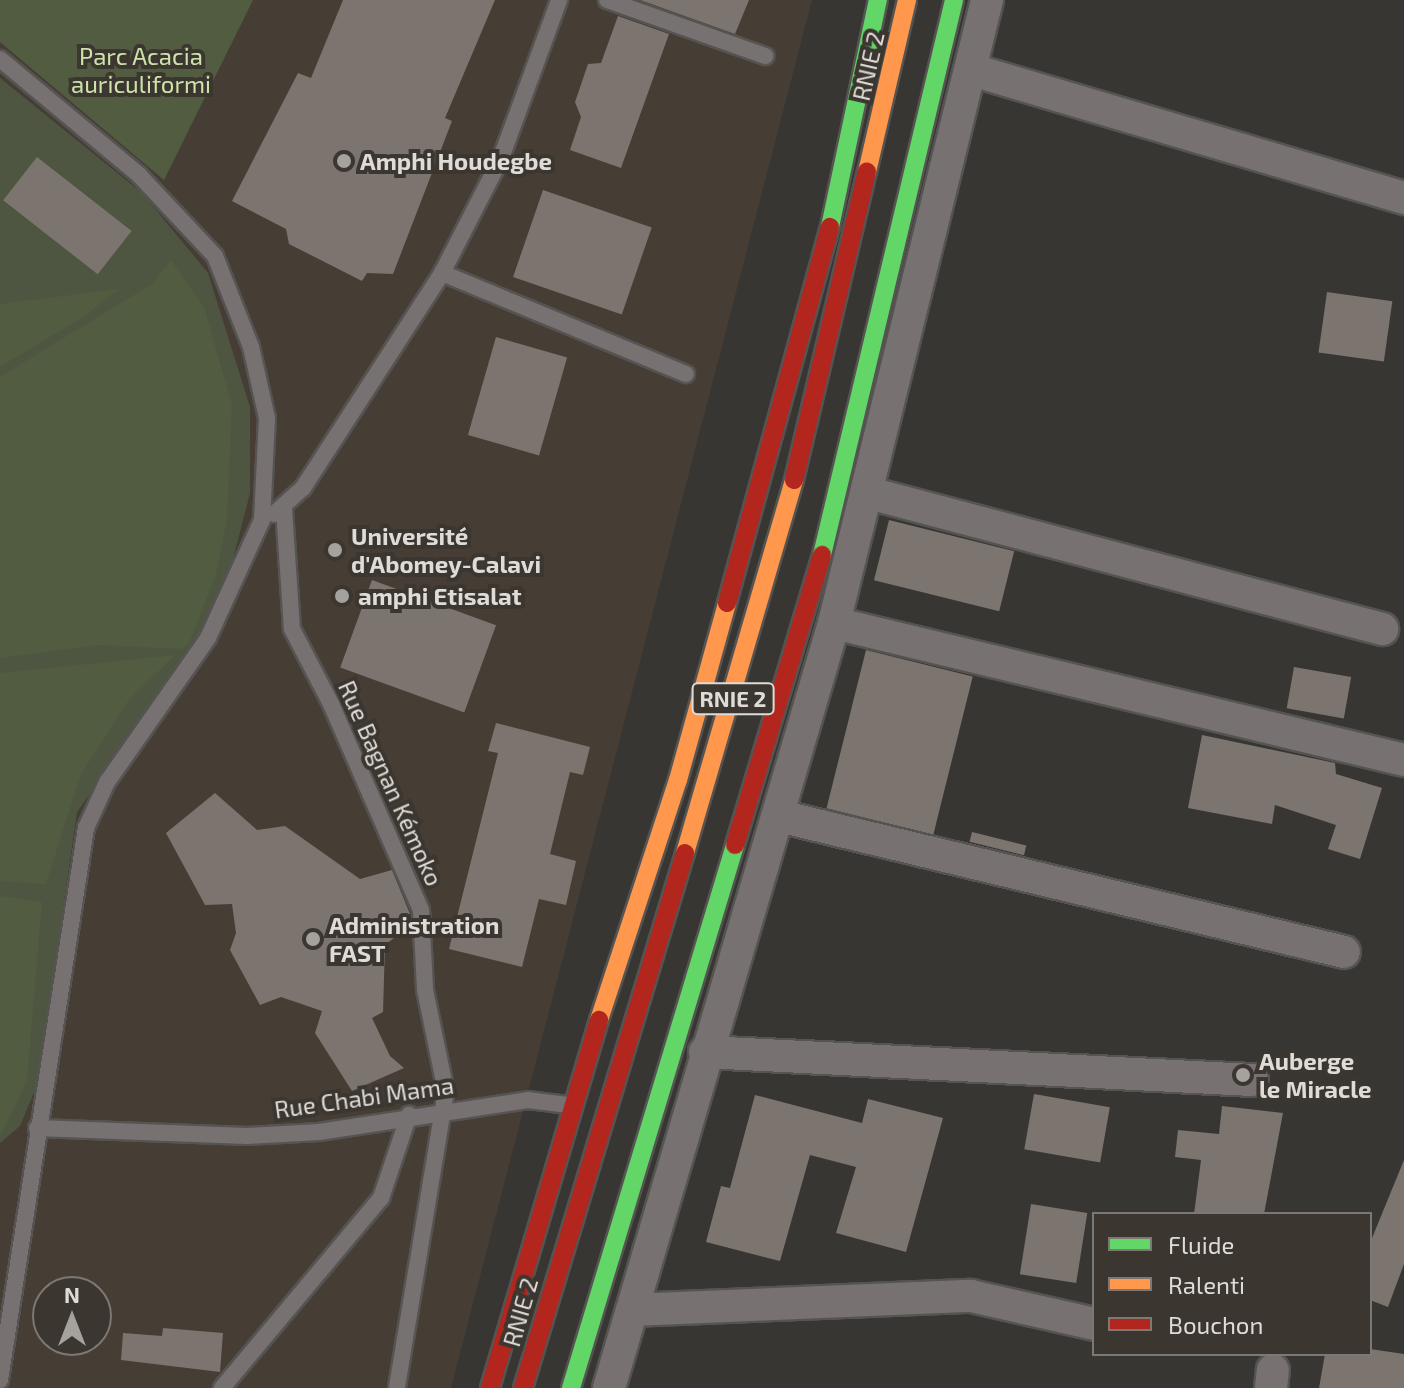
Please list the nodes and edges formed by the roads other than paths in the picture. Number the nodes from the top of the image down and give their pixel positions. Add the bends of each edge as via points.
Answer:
1 (559, 0) edge
2 (607, 0) edge
3 (878, 0) edge
4 (907, 0) edge
5 (954, 0) edge
6 (987, 0) edge
7 (765, 56) dead end
8 (0, 59) edge
9 (972, 70) junction
10 (1404, 198) edge
11 (442, 273) junction
12 (686, 374) dead end
13 (869, 493) junction
14 (284, 509) junction
15 (262, 520) junction
16 (834, 623) junction
17 (1382, 629) dead end
18 (1404, 760) edge
19 (779, 816) junction
20 (1344, 952) dead end
21 (705, 1052) junction
22 (1252, 1080) dead end
23 (571, 1106) junction
24 (442, 1111) junction
25 (602, 1113) junction
26 (409, 1115) junction
27 (647, 1123) junction
28 (37, 1128) junction
29 (632, 1310) junction
30 (1092, 1324) edge
31 (0, 1380) edge
32 (222, 1388) edge
33 (397, 1388) edge
34 (490, 1388) edge
35 (523, 1388) edge
36 (571, 1388) edge
37 (609, 1388) edge

1 - 11 lane via 501,158
2 - 7 lane
3 - 23 main road via 822,263 716,643
4 - 25 main road, RNIE 2 / RNIE 2 via 780,541
5 - 27 main road, RNIE 2 / RNIE 2 via 822,557
6 - 9 street
8 - 15 lane via 139,175 215,256 251,347 267,418
9 - 10 street
9 - 13 street
11 - 12 lane
11 - 14 lane via 303,488
13 - 16 street
13 - 17 street
14 - 15 lane
14 - 24 lane, Rue Bagnan Kémoko via 292,629 331,704 421,910 425,990 446,1091
15 - 28 lane via 208,638 107,782 86,828
16 - 18 street
16 - 19 street
19 - 20 street
19 - 21 street
21 - 22 street
21 - 29 street
23 - 24 lane, Rue Chabi Mama via 528,1100
23 - 25 lane, Rue Chabi Mama
23 - 34 main road
24 - 26 lane, Rue Chabi Mama
24 - 33 lane, Rue Bagnan Kémoko
25 - 27 lane, Rue Chabi Mama
25 - 35 main road, RNIE 2 / RNIE 2
26 - 28 lane, Rue Chabi Mama via 319,1132 247,1136
26 - 32 lane via 381,1198
27 - 36 main road, RNIE 2 / RNIE 2
28 - 31 lane
29 - 30 street via 971,1296
29 - 37 street

